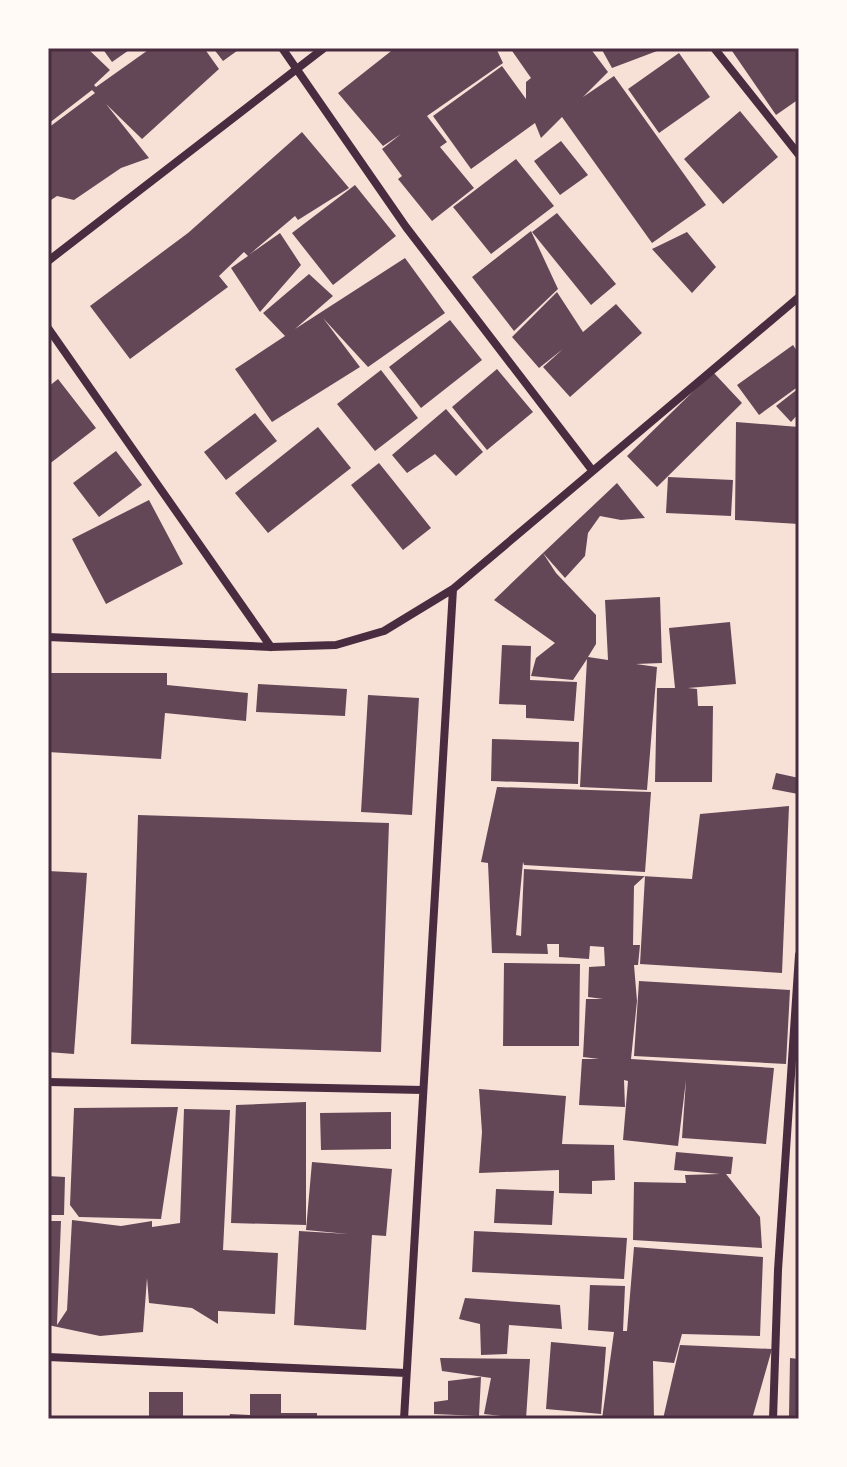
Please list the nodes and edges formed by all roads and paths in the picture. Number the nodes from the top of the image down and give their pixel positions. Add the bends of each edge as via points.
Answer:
1 (282, 48) edge
2 (324, 48) edge
3 (714, 48) edge
4 (298, 67) junction
5 (799, 155) edge
6 (48, 261) edge
7 (799, 297) edge
8 (48, 328) edge
9 (592, 470) junction
10 (453, 589) junction
11 (48, 637) edge
12 (271, 647) junction
13 (799, 955) edge
14 (48, 1082) edge
15 (423, 1090) junction
16 (48, 1357) edge
17 (406, 1373) junction
18 (404, 1419) edge
19 (773, 1419) edge

1 - 4 street
2 - 4 street
3 - 5 street
4 - 6 street
4 - 9 street via 406,227
7 - 9 street
8 - 12 street
9 - 10 street
10 - 12 street via 384,631 336,645
10 - 15 street
11 - 12 street
13 - 19 street
14 - 15 street
15 - 17 street
16 - 17 street
17 - 18 street

